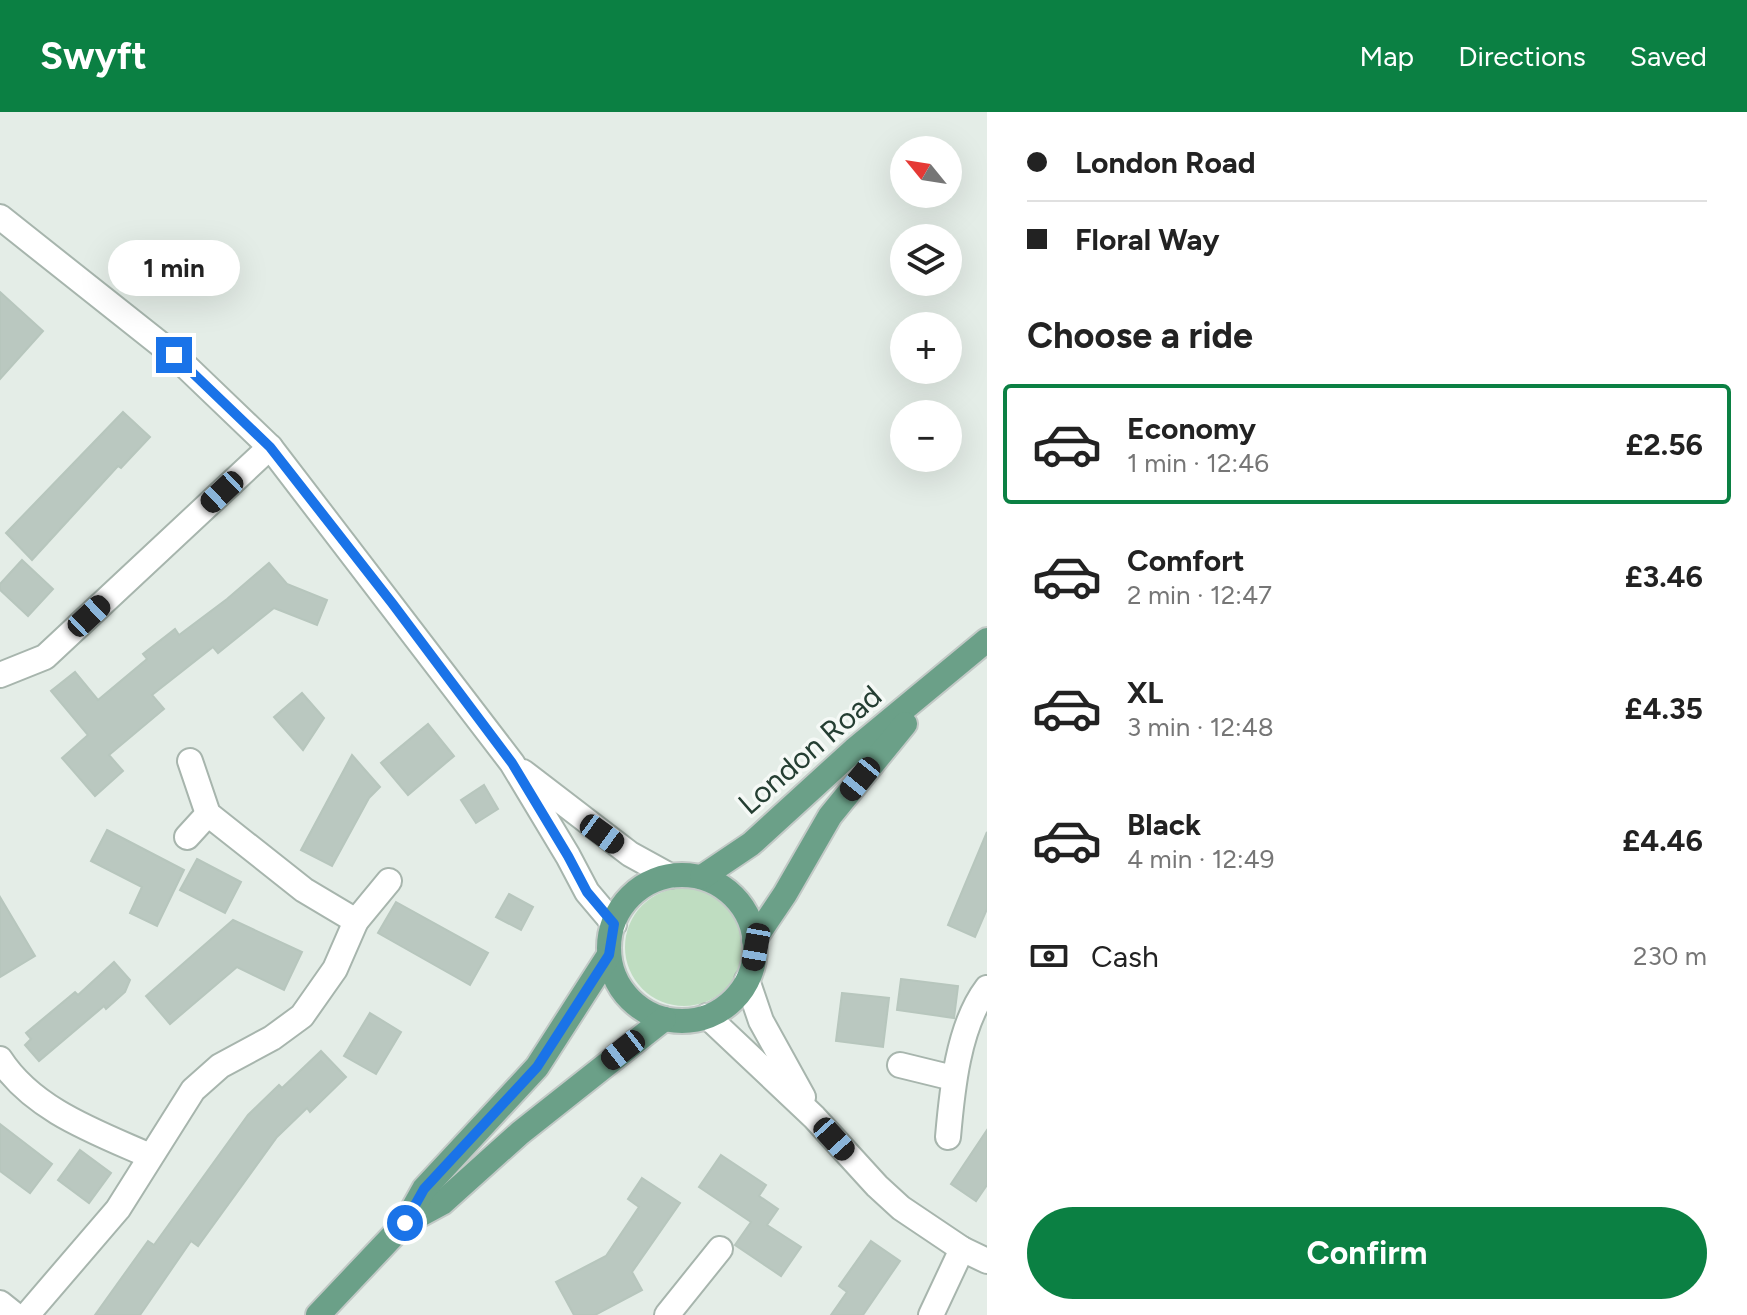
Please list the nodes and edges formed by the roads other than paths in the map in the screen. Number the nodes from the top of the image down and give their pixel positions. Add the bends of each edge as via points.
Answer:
1 (0, 217) edge
2 (270, 447) junction
3 (987, 640) edge
4 (957, 665) junction
5 (0, 675) edge
6 (190, 761) dead end
7 (512, 763) junction
8 (208, 814) junction
9 (187, 837) dead end
10 (670, 876) junction
11 (702, 877) junction
12 (389, 881) dead end
13 (356, 921) junction
14 (614, 924) junction
15 (754, 940) junction
16 (609, 955) junction
17 (747, 980) junction
18 (987, 988) edge
19 (707, 1016) junction
20 (664, 1019) junction
21 (0, 1059) edge
22 (900, 1065) dead end
23 (953, 1078) junction
24 (814, 1117) junction
25 (948, 1137) dead end
26 (150, 1156) junction
27 (405, 1223) junction
28 (720, 1249) dead end
29 (962, 1249) junction
30 (987, 1261) edge
31 (0, 1303) edge
32 (15, 1315) edge
33 (27, 1315) edge
34 (318, 1315) edge
35 (667, 1315) edge
36 (931, 1315) edge

1 - 2 street via 174,355
2 - 5 street via 45,657
2 - 7 street
3 - 4 main road, London Road
4 - 11 main road, London Road via 751,844
4 - 15 main road, London Road via 830,816
6 - 8 street
7 - 10 street via 630,854
7 - 14 street via 587,892
8 - 9 street
8 - 13 street via 294,883
10 - 11 main road
10 - 14 main road via 635,892
11 - 15 main road via 724,887 740,904
12 - 13 street
13 - 26 street via 335,969 302,1016 220,1066 193,1090
14 - 16 main road
15 - 17 main road
16 - 20 main road via 628,997
16 - 27 main road via 537,1067 424,1189
17 - 19 main road via 725,1007
17 - 24 street via 761,1021
18 - 23 street via 977,1002
19 - 20 main road
19 - 24 street
20 - 27 main road via 520,1133 442,1203
21 - 26 street via 28,1093
22 - 23 street
23 - 25 street
24 - 29 street via 901,1208
26 - 33 street via 118,1209
27 - 34 main road
28 - 35 street
29 - 30 street
29 - 36 street
31 - 32 street

